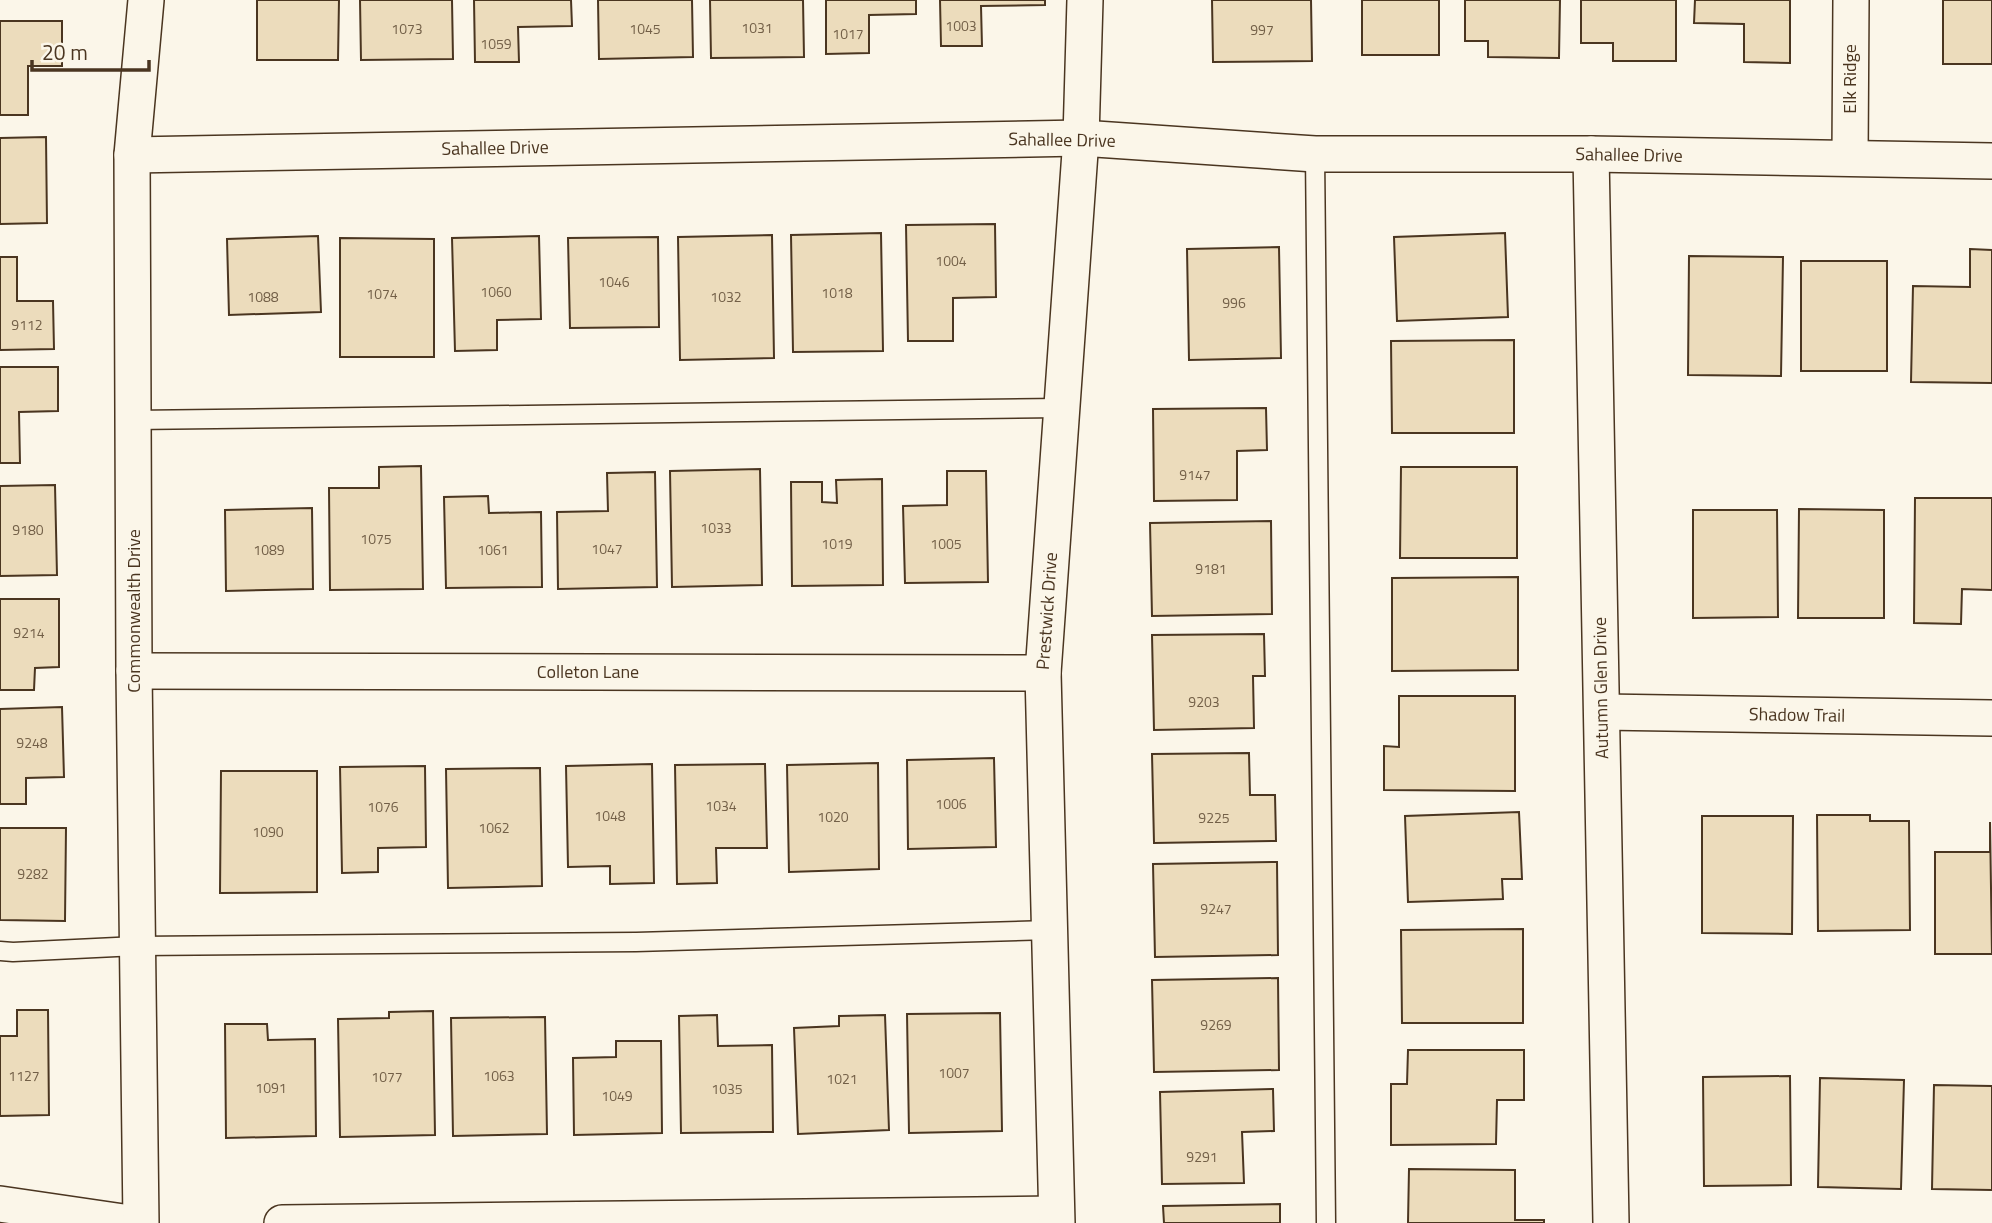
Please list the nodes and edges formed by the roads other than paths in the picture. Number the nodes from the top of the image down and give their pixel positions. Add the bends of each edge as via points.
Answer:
1 (146, 0) edge
2 (1085, 0) edge
3 (1851, 0) edge
4 (1081, 138) junction
5 (1315, 153) junction
6 (1591, 154) junction
7 (132, 155) junction
8 (1850, 157) junction
9 (1992, 161) edge
10 (1061, 408) junction
11 (133, 419) junction
12 (134, 671) junction
13 (1043, 673) junction
14 (1602, 712) junction
15 (1992, 718) edge
16 (1049, 930) junction
17 (137, 946) junction
18 (0, 951) edge
19 (0, 1204) edge
20 (1057, 1219) edge
21 (130, 1223) edge
22 (141, 1223) edge
23 (282, 1223) edge
24 (1326, 1223) edge
25 (1611, 1223) edge

1 - 7 street, Commonwealth Drive
2 - 4 street, Prestwick Drive
3 - 8 street, Elk Ridge
4 - 5 street, Sahallee Drive
4 - 7 street, Sahallee Drive
4 - 10 street, Prestwick Drive
5 - 6 street, Sahallee Drive
5 - 24 lane
6 - 8 street, Sahallee Drive
6 - 14 street, Autumn Glen Drive
7 - 11 street, Commonwealth Drive
8 - 9 street, Sahallee Drive
10 - 11 lane
10 - 13 street, Prestwick Drive
11 - 12 street, Commonwealth Drive
12 - 13 street, Colleton Lane
12 - 17 street, Commonwealth Drive
13 - 16 street, Prestwick Drive
14 - 15 street, Shadow Trail
14 - 25 street, Autumn Glen Drive
16 - 17 lane via 636,942
16 - 20 street, Prestwick Drive
17 - 18 lane
17 - 22 street, Commonwealth Drive
19 - 21 street
20 - 23 street

